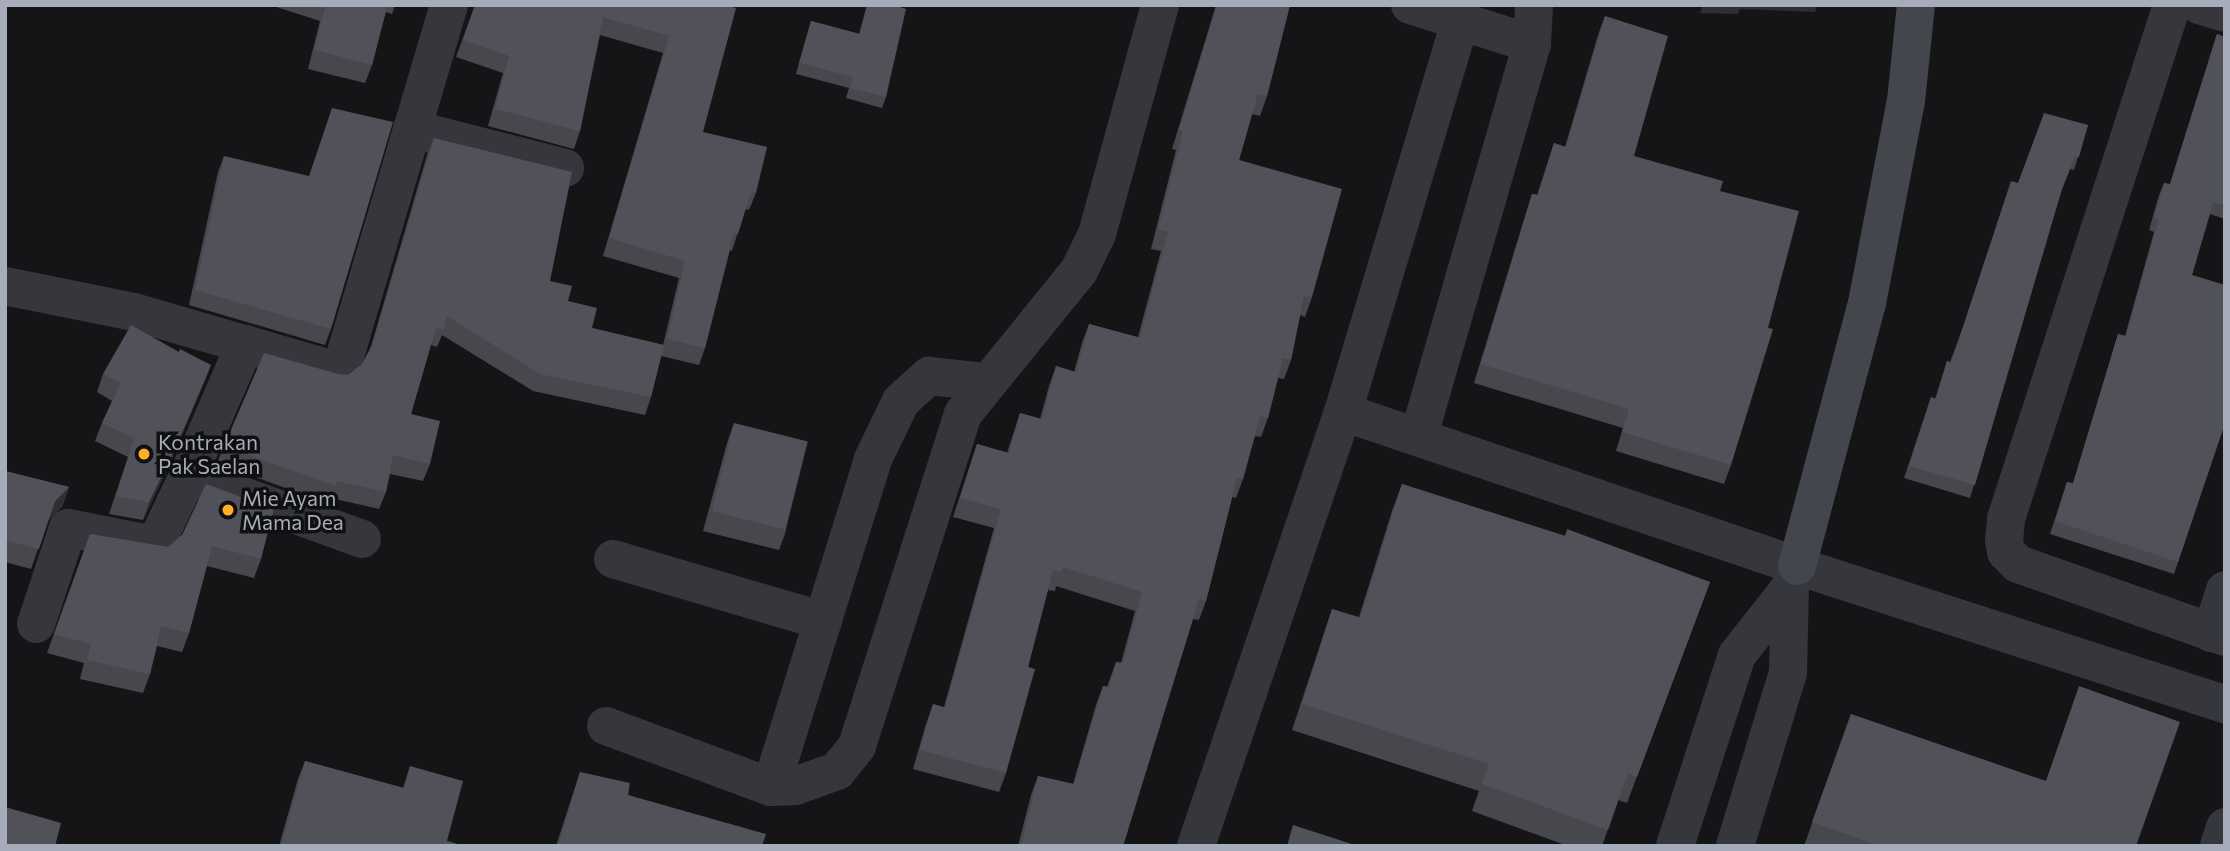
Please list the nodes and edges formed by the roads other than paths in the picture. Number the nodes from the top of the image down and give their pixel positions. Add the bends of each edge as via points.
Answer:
1 (449, 5) edge
2 (1160, 5) edge
3 (1410, 5) edge
4 (1534, 5) edge
5 (1916, 5) edge
6 (2172, 5) edge
7 (2199, 5) edge
8 (2225, 13) edge
9 (1460, 23) junction
10 (1532, 44) junction
11 (412, 130) junction
12 (565, 168) edge
13 (5, 286) edge
14 (246, 344) junction
15 (985, 382) junction
16 (1343, 412) junction
17 (1419, 435) junction
18 (188, 475) junction
19 (362, 539) dead end
20 (612, 559) dead end
21 (1793, 577) junction
22 (2225, 590) edge
23 (823, 621) junction
24 (36, 624) dead end
25 (2218, 635) edge
26 (2225, 704) edge
27 (606, 726) dead end
28 (771, 788) junction
29 (2225, 827) edge
30 (1196, 846) edge
31 (1675, 846) edge
32 (1735, 846) edge
33 (2219, 846) edge

1 - 11 street
2 - 15 street via 1097,234 1079,271
3 - 9 street
4 - 10 street
5 - 21 street via 1906,101 1867,303
6 - 25 street via 2006,519 2004,540 2006,552 2018,564
7 - 8 street
9 - 10 street
9 - 16 street
10 - 17 street
11 - 12 street
11 - 14 street via 337,371
13 - 14 street via 134,312
14 - 18 street
15 - 23 street via 929,376 901,401 873,458
15 - 28 street via 963,414 948,452 857,746 837,771 795,786
16 - 17 street
16 - 30 street
17 - 21 street
18 - 19 street
18 - 24 street via 155,545 68,528
20 - 23 street
21 - 26 street
21 - 31 street via 1737,655
21 - 32 street via 1788,673
22 - 25 street
23 - 28 street
27 - 28 street
29 - 33 street

